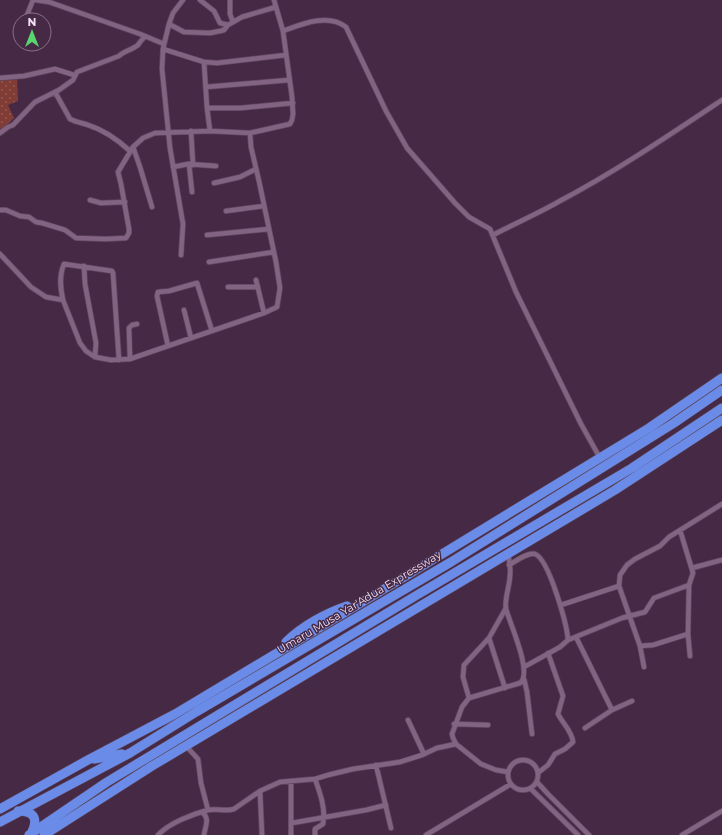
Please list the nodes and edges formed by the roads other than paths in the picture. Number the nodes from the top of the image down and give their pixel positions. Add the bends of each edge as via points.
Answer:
1 (34, 0) edge
2 (181, 0) edge
3 (200, 0) edge
4 (230, 0) edge
5 (274, 0) edge
6 (276, 7) junction
7 (29, 12) edge
8 (233, 22) junction
9 (169, 24) junction
10 (228, 24) junction
11 (282, 31) junction
12 (145, 37) junction
13 (164, 46) junction
14 (286, 55) junction
15 (204, 62) junction
16 (74, 74) junction
17 (0, 78) edge
18 (289, 80) junction
19 (206, 87) junction
20 (55, 92) junction
21 (722, 100) edge
22 (293, 103) junction
23 (206, 108) junction
24 (168, 131) junction
25 (191, 131) junction
26 (210, 131) junction
27 (0, 133) edge
28 (250, 133) junction
29 (132, 149) junction
30 (191, 164) junction
31 (216, 166) dead end
32 (173, 167) junction
33 (256, 169) junction
34 (214, 183) dead end
35 (192, 192) dead end
36 (90, 200) dead end
37 (125, 202) junction
38 (264, 206) junction
39 (152, 207) dead end
40 (0, 210) edge
41 (226, 211) dead end
42 (269, 229) junction
43 (493, 235) junction
44 (207, 236) dead end
45 (274, 252) junction
46 (0, 254) edge
47 (181, 255) dead end
48 (209, 262) dead end
49 (84, 266) junction
50 (256, 280) dead end
51 (228, 287) dead end
52 (258, 287) junction
53 (63, 300) junction
54 (184, 310) dead end
55 (264, 313) junction
56 (137, 324) dead end
57 (212, 331) junction
58 (191, 338) junction
59 (168, 346) junction
60 (95, 357) junction
61 (130, 359) junction
62 (119, 360) junction
63 (722, 378) edge
64 (722, 390) edge
65 (722, 408) edge
66 (722, 420) edge
67 (600, 458) junction
68 (538, 495) junction
69 (722, 504) edge
70 (557, 524) junction
71 (506, 528) junction
72 (680, 530) junction
73 (507, 542) junction
74 (508, 553) junction
75 (722, 560) edge
76 (445, 565) junction
77 (509, 565) junction
78 (692, 568) junction
79 (452, 574) junction
80 (401, 579) junction
81 (689, 585) junction
82 (619, 586) junction
83 (561, 605) junction
84 (418, 607) junction
85 (506, 608) junction
86 (629, 617) junction
87 (688, 634) junction
88 (576, 637) junction
89 (489, 638) junction
90 (568, 640) junction
91 (640, 646) junction
92 (548, 653) junction
93 (690, 656) dead end
94 (524, 667) junction
95 (644, 667) dead end
96 (524, 679) junction
97 (230, 681) junction
98 (505, 688) junction
99 (469, 698) junction
100 (632, 701) dead end
101 (245, 710) junction
102 (612, 710) junction
103 (196, 712) junction
104 (408, 720) dead end
105 (454, 724) junction
106 (488, 725) dead end
107 (201, 726) junction
108 (585, 728) dead end
109 (532, 734) dead end
110 (456, 744) junction
111 (186, 746) junction
112 (130, 753) junction
113 (424, 754) junction
114 (86, 760) junction
115 (136, 765) junction
116 (376, 765) junction
117 (508, 772) junction
118 (538, 772) junction
119 (315, 780) junction
120 (291, 781) junction
121 (537, 782) junction
122 (511, 784) junction
123 (531, 789) junction
124 (260, 791) junction
125 (109, 793) junction
126 (386, 805) junction
127 (0, 810) edge
128 (208, 810) junction
129 (18, 811) junction
130 (722, 811) edge
131 (203, 813) junction
132 (324, 817) junction
133 (0, 822) edge
134 (292, 823) junction
135 (392, 828) dead end
136 (30, 835) edge
137 (44, 835) edge
138 (158, 835) edge
139 (204, 835) edge
140 (262, 835) edge
141 (291, 835) edge
142 (315, 835) edge
143 (426, 835) edge
144 (578, 835) edge
145 (589, 835) edge
146 (682, 835) edge

1 - 7 street
1 - 12 street via 50,2
2 - 9 street
3 - 10 street via 214,11 220,23
4 - 8 street
5 - 6 street
6 - 8 street
6 - 11 street
8 - 10 street
9 - 10 street via 184,32 210,33 224,30
9 - 13 street
11 - 14 street
11 - 43 street via 321,20 336,21 346,27 386,111 407,148 454,203 490,229
12 - 13 street
12 - 16 street via 119,56
13 - 15 street
13 - 24 street via 162,80
14 - 15 street via 234,62
14 - 18 street
15 - 19 street
16 - 17 street via 55,69
16 - 20 street via 73,80
18 - 19 street
18 - 22 street
19 - 23 street
20 - 27 street via 35,102 17,122
20 - 29 street via 70,119 89,125
21 - 43 street via 621,166 559,202
22 - 23 street via 241,108
22 - 28 street via 290,124
23 - 26 street
24 - 25 street
24 - 29 street via 144,138
24 - 32 street
25 - 26 street
25 - 30 street
26 - 28 street
28 - 33 street
29 - 37 street via 118,172
29 - 39 street
30 - 31 street
30 - 32 street
30 - 35 street
32 - 47 street via 183,224
33 - 34 street via 240,177
33 - 38 street
36 - 37 street via 101,203
37 - 40 street via 129,233 128,237 122,239 76,238 65,230
38 - 41 street
38 - 42 street
42 - 44 street
42 - 45 street
43 - 67 street via 528,316
45 - 48 street
45 - 55 street via 280,288 279,298 277,307
46 - 53 street via 31,287 46,297
49 - 53 street via 64,264 60,289
49 - 60 street via 96,343
49 - 62 street via 113,273
50 - 52 street
51 - 52 street
52 - 55 street
53 - 60 street via 80,344
54 - 58 street
55 - 57 street
56 - 61 street via 129,328
57 - 58 street
57 - 59 street via 198,283 169,291 160,290 157,296
58 - 59 street
59 - 61 street
60 - 62 street
61 - 62 street
63 - 67 highway, Umaru Musa Yar'Adua Expressway via 650,428
64 - 71 highway, Umaru Musa Yar'Adua Expressway
65 - 73 highway via 632,468
66 - 70 highway via 615,490
67 - 68 highway, Umaru Musa Yar'Adua Expressway
68 - 71 highway
68 - 80 highway, Umaru Musa Yar'Adua Expressway
69 - 72 street
70 - 73 highway
70 - 74 highway
71 - 76 highway, Umaru Musa Yar'Adua Expressway
72 - 78 street
72 - 82 street via 660,546 627,565 620,575
73 - 79 highway
74 - 77 street
74 - 84 highway
75 - 78 street
76 - 80 highway
76 - 103 highway, Umaru Musa Yar'Adua Expressway
77 - 83 street via 530,554 538,556
77 - 85 street
78 - 81 street via 693,576
79 - 84 highway
79 - 107 highway
80 - 97 highway, Umaru Musa Yar'Adua Expressway
81 - 86 street via 654,598 645,612
81 - 87 street
82 - 83 street
82 - 86 street
83 - 90 street
84 - 101 highway
85 - 89 street
85 - 94 street
86 - 88 street
86 - 91 street
87 - 91 street via 653,645
87 - 93 street
88 - 90 street
88 - 102 street
89 - 98 street
89 - 99 street via 464,665 463,677
90 - 92 street
91 - 95 street
92 - 94 street
92 - 118 street via 564,696 558,714 574,742 555,754 548,765
94 - 96 street
96 - 98 street
96 - 109 street
97 - 103 highway
97 - 114 highway, Umaru Musa Yar'Adua Expressway via 175,714
98 - 99 street
99 - 105 street
100 - 102 street
101 - 107 highway
101 - 111 highway
102 - 108 street
103 - 112 highway, Umaru Musa Yar'Adua Expressway
104 - 113 street
105 - 106 street
105 - 110 street via 452,734
107 - 115 highway
110 - 113 street
110 - 117 street via 481,764
111 - 125 highway
111 - 128 street via 198,759 200,783
112 - 114 highway
112 - 129 highway, Umaru Musa Yar'Adua Expressway
113 - 116 street via 400,762
114 - 127 highway, Umaru Musa Yar'Adua Expressway
115 - 125 highway
115 - 136 highway via 106,782
116 - 119 street via 334,773
116 - 126 street
117 - 118 street via 513,763 523,760 533,763
117 - 122 street
118 - 121 street
119 - 120 street
119 - 132 street via 322,797
120 - 124 street via 280,782
120 - 134 street
121 - 123 street
121 - 145 street
122 - 123 street via 521,791
122 - 143 street
123 - 144 street
124 - 128 street via 234,809
124 - 140 street
125 - 137 highway
126 - 132 street
126 - 135 street
128 - 131 street
129 - 133 highway, Umaru Musa Yar'Adua Expressway
129 - 136 highway via 26,811 35,820
130 - 146 street
131 - 138 street via 167,827
131 - 139 street via 207,820
132 - 134 street
132 - 142 street via 323,824 315,829
134 - 141 street

